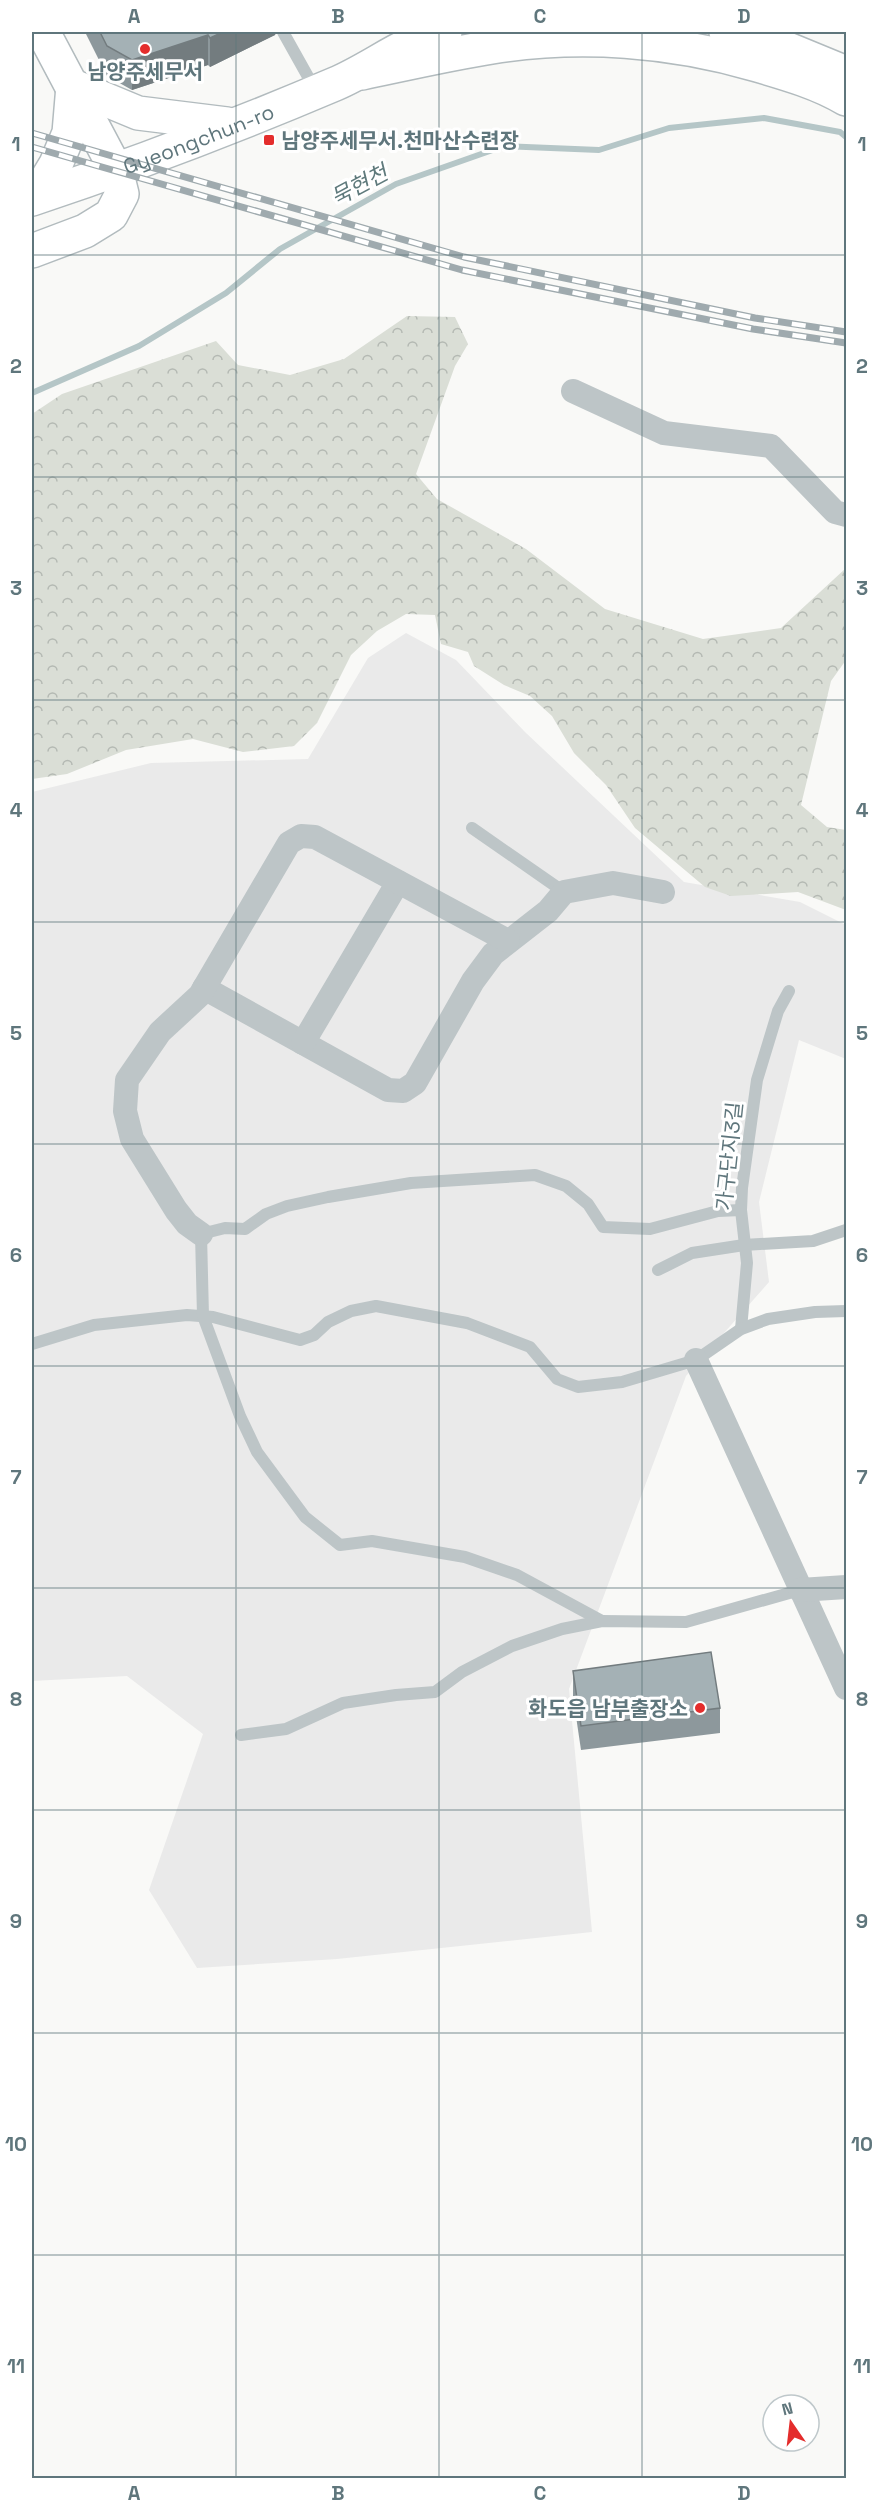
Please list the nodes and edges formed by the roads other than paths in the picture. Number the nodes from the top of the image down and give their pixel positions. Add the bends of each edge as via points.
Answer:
1 (43, 32) edge
2 (283, 32) edge
3 (445, 32) edge
4 (726, 32) edge
5 (362, 73) junction
6 (846, 73) edge
7 (73, 86) junction
8 (316, 92) junction
9 (846, 99) edge
10 (233, 124) junction
11 (116, 170) junction
12 (34, 198) edge
13 (32, 251) edge
14 (573, 391) dead end
15 (846, 515) edge
16 (472, 828) dead end
17 (398, 882) junction
18 (564, 892) junction
19 (663, 892) dead end
20 (508, 941) junction
21 (204, 988) junction
22 (789, 991) dead end
23 (303, 1043) junction
24 (741, 1210) junction
25 (846, 1230) edge
26 (201, 1234) junction
27 (744, 1245) junction
28 (658, 1270) dead end
29 (846, 1311) edge
30 (203, 1316) junction
31 (741, 1329) junction
32 (32, 1344) edge
33 (696, 1360) junction
34 (846, 1587) edge
35 (800, 1590) junction
36 (602, 1621) junction
37 (845, 1682) edge
38 (241, 1735) dead end

1 - 7 street
2 - 8 lane
3 - 5 street, Gyeongchun-ro via 421,36
4 - 6 street via 773,43
5 - 8 street, Gyeongchun-ro
5 - 9 street, Gyeongchun-ro via 493,46 560,40 622,41 673,45 721,55 810,81
7 - 10 street via 138,113
7 - 11 street
7 - 12 street via 69,133 56,164
8 - 10 street, Gyeongchun-ro
10 - 11 street, Gyeongchun-ro
11 - 12 street, Gyeongchun-ro
11 - 13 street via 122,194 111,214 85,231
14 - 15 street via 664,433 771,446 835,512
16 - 18 lane
17 - 20 street
17 - 21 street via 315,837 301,836 289,843
17 - 23 street
18 - 19 street via 612,883
18 - 20 street via 548,911
20 - 23 street via 473,981 415,1083 403,1091 388,1089
21 - 23 street
21 - 26 street via 160,1032 128,1080 125,1111 132,1139 156,1181 187,1224
22 - 24 lane, 가구단지3길 via 778,1011 757,1080
24 - 26 lane via 718,1211 650,1229 603,1227 588,1204 566,1186 535,1175 491,1176 411,1183 328,1197 266,1214 245,1229 225,1228
24 - 27 lane, 가구단지3길
25 - 27 lane via 813,1241
26 - 30 lane
27 - 28 lane via 692,1253
27 - 31 lane, 가구단지3길 via 747,1263
29 - 31 lane via 768,1319
30 - 32 lane via 94,1325
30 - 33 lane via 300,1340 351,1311 375,1306 398,1308 467,1323 530,1347 557,1379 578,1387 622,1382
30 - 36 lane via 257,1452 305,1517 340,1545 372,1541 465,1557 517,1575
31 - 33 lane
33 - 35 street
34 - 35 street
35 - 36 lane via 686,1622
35 - 37 street
36 - 38 lane via 512,1646 462,1672 435,1692 343,1703 286,1729

